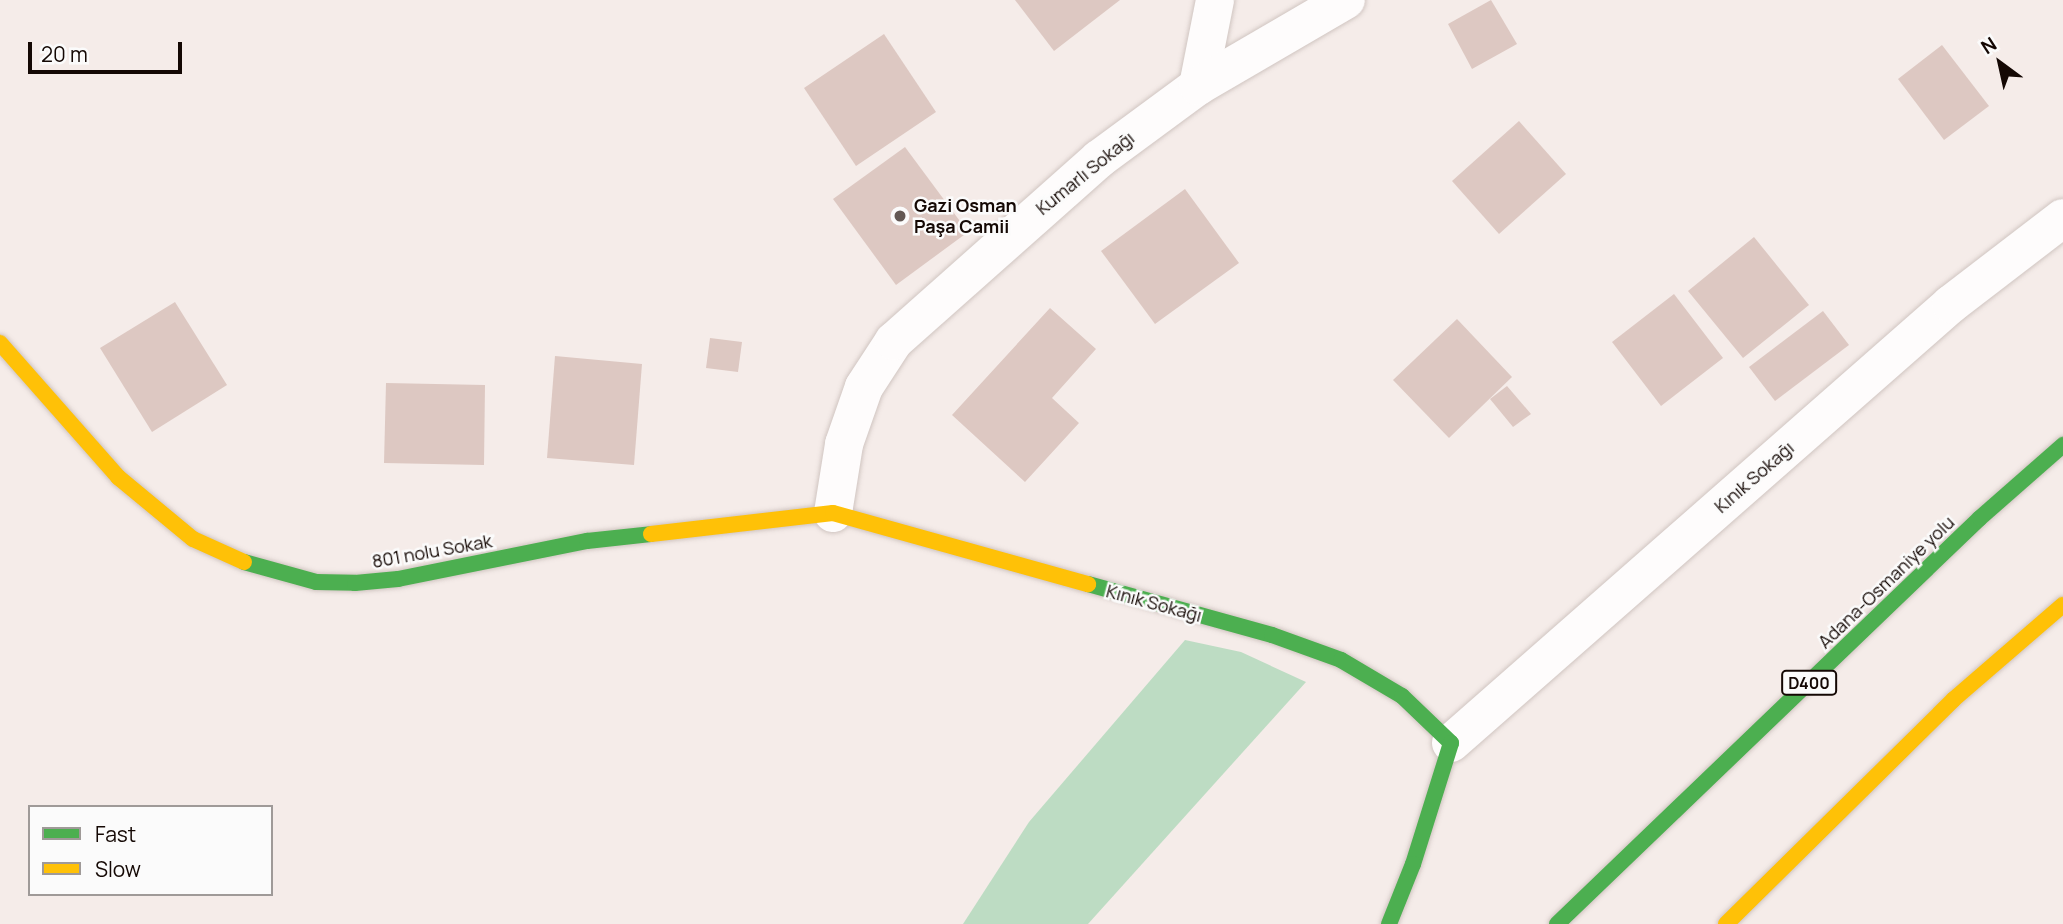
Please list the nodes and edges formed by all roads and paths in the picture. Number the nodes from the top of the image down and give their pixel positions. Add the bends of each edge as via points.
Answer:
1 (1215, 0) edge
2 (1346, 0) edge
3 (1198, 86) junction
4 (2063, 218) edge
5 (0, 343) edge
6 (2063, 445) edge
7 (833, 513) junction
8 (2063, 605) edge
9 (1451, 743) junction
10 (1389, 924) edge
11 (1558, 924) edge
12 (1726, 924) edge

1 - 3 street
2 - 3 street, Kumarlı Sokağı
3 - 7 street, Kumarlı Sokağı via 1099,159 894,341 864,387 844,444
4 - 9 street, Kınık Sokağı via 1951,304
5 - 7 main road, 801 nolu Sokak via 81,438 162,515 229,557 316,582 398,579 587,541
6 - 11 main road, Adana-Osmaniye yolu / D400
7 - 9 main road, Kınık Sokağı via 1272,635 1341,660 1402,695
8 - 12 main road via 1954,699
9 - 10 main road

